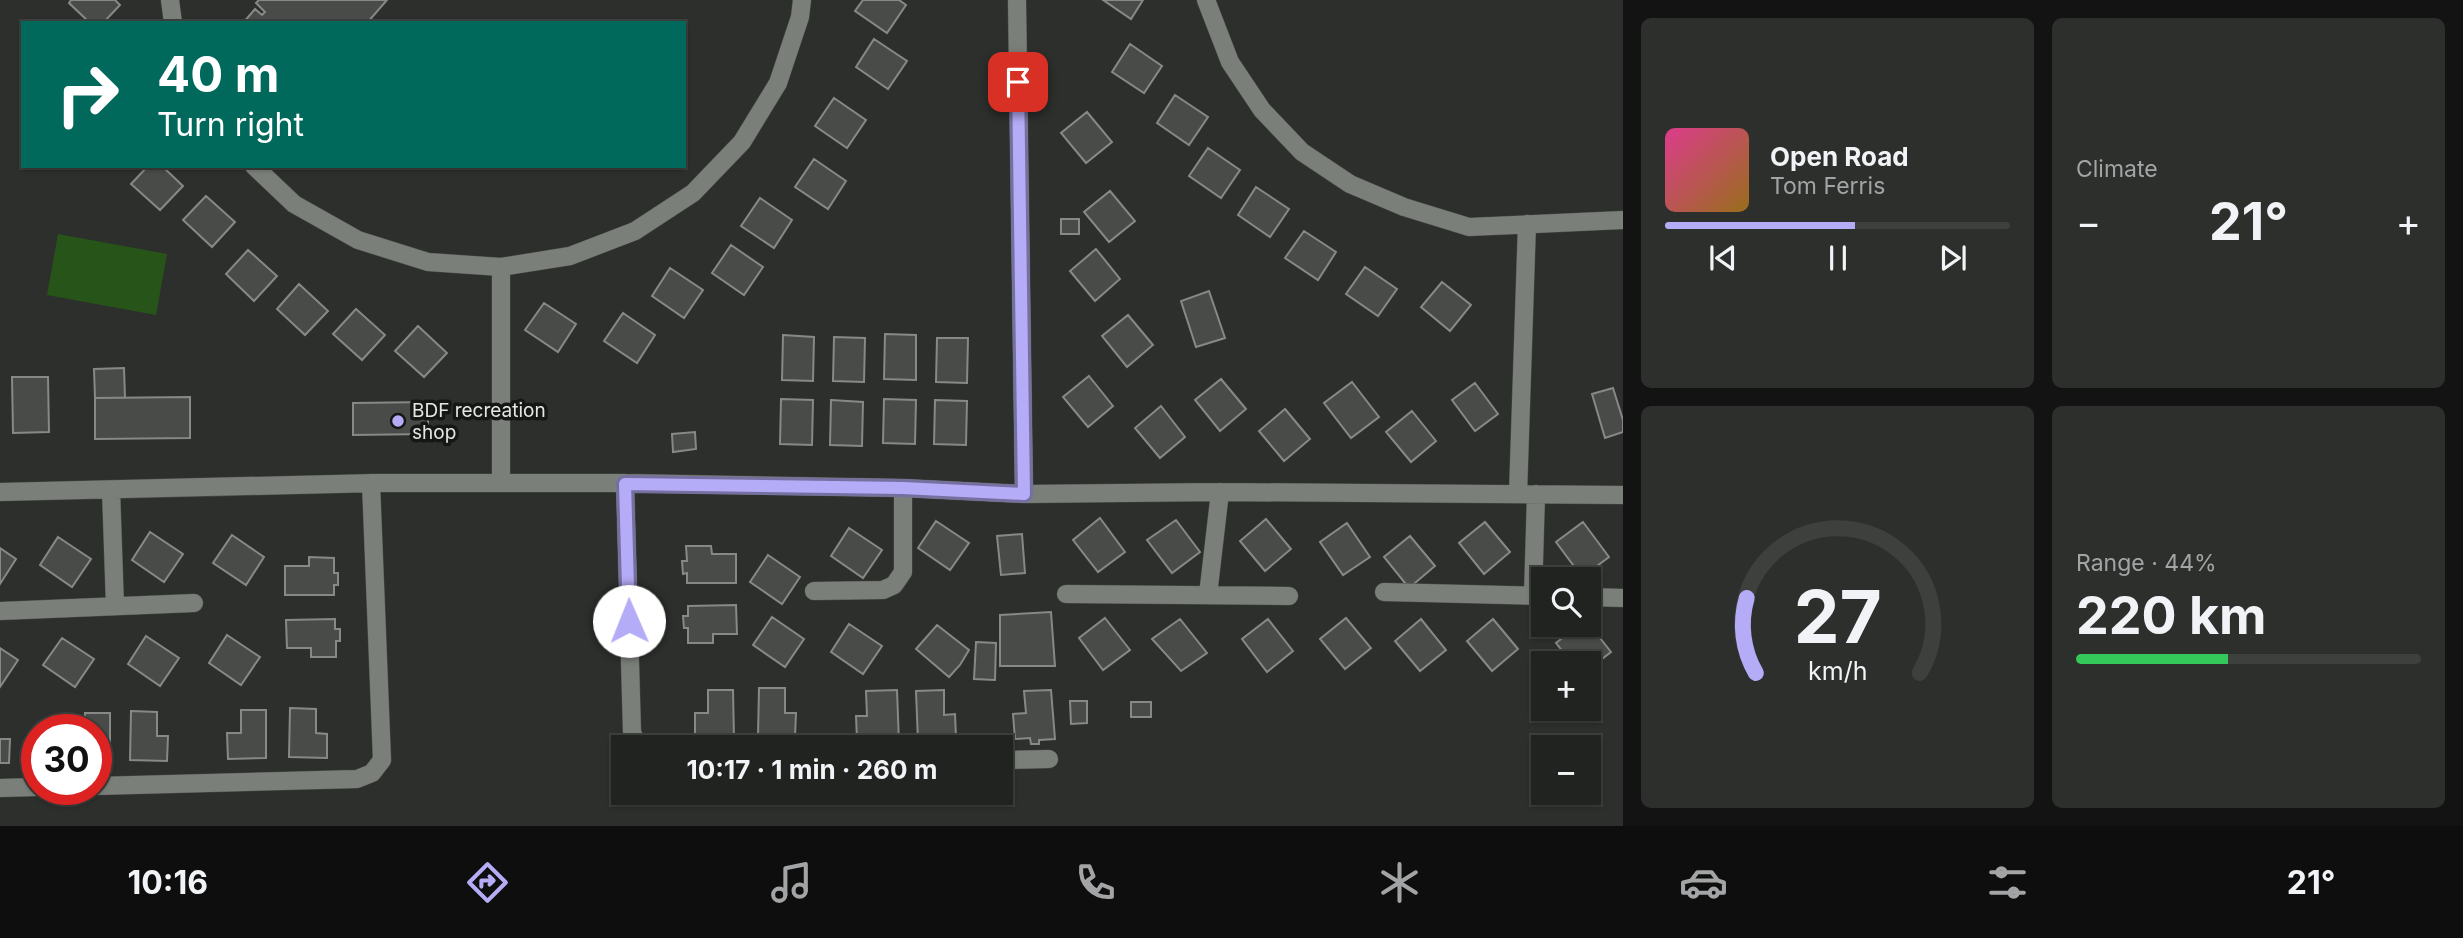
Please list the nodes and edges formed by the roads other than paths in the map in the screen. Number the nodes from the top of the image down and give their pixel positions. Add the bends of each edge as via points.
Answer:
1 (170, 0) edge
2 (802, 0) edge
3 (1017, 0) edge
4 (1206, 0) edge
5 (173, 21) edge
6 (256, 168) edge
7 (1623, 220) edge
8 (1527, 224) junction
9 (501, 267) junction
10 (371, 483) junction
11 (501, 483) junction
12 (625, 484) junction
13 (903, 488) junction
14 (111, 490) junction
15 (0, 492) edge
16 (1220, 492) junction
17 (1024, 494) junction
18 (1527, 494) junction
19 (1623, 495) edge
20 (1535, 567) edge
21 (814, 591) dead end
22 (1384, 592) dead end
23 (1066, 594) dead end
24 (1208, 595) junction
25 (1289, 596) dead end
26 (1531, 596) edge
27 (1601, 597) edge
28 (1623, 598) edge
29 (194, 603) dead end
30 (115, 606) junction
31 (0, 611) edge
32 (633, 735) edge
33 (1049, 759) dead end
34 (1013, 760) edge
35 (112, 786) edge
36 (21, 787) edge
37 (0, 788) edge

1 - 5 street
2 - 9 street via 778,83 742,142 693,193 635,231 570,256
3 - 17 street
4 - 8 street via 1230,62 1262,110 1302,152 1350,184 1404,207 1469,227
6 - 9 street via 294,204 358,240 428,262
7 - 8 street
8 - 18 street
9 - 11 street
10 - 11 street
10 - 14 street
10 - 35 street via 382,760 372,773 357,779
11 - 12 street
12 - 13 street
12 - 32 street
13 - 17 street
13 - 21 street via 903,572 894,585 883,590
14 - 15 street
14 - 30 street
16 - 17 street
16 - 18 street
16 - 24 street
18 - 19 street
18 - 20 street
22 - 26 street
23 - 24 street
24 - 25 street
27 - 28 street
29 - 30 street
30 - 31 street
33 - 34 street
36 - 37 street

